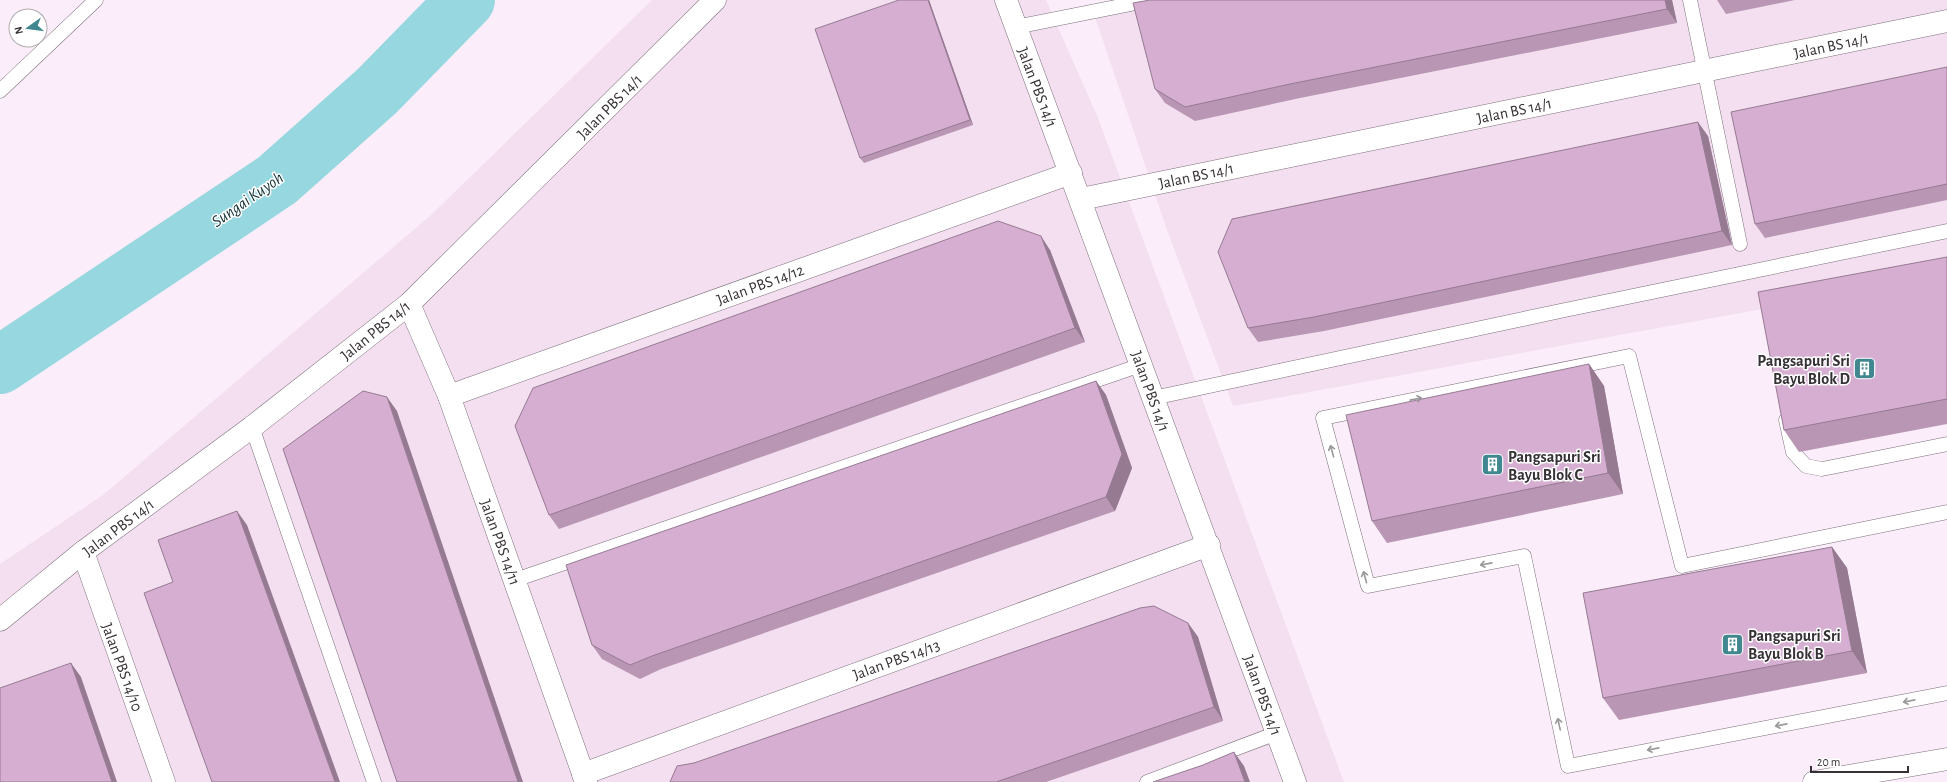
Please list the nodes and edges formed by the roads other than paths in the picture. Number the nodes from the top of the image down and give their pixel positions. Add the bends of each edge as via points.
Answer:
1 (96, 0) edge
2 (715, 0) edge
3 (1006, 0) edge
4 (1151, 0) edge
5 (1690, 0) edge
6 (1947, 21) edge
7 (1016, 27) junction
8 (1705, 71) junction
9 (0, 90) edge
10 (1071, 173) junction
11 (1081, 199) junction
12 (1947, 231) edge
13 (1740, 244) dead end
14 (409, 304) junction
15 (1141, 365) junction
16 (449, 396) junction
17 (1153, 398) junction
18 (1784, 407) edge
19 (252, 428) junction
20 (1947, 444) edge
21 (1947, 512) edge
22 (1209, 545) junction
23 (83, 552) junction
24 (514, 580) junction
25 (0, 620) edge
26 (1947, 693) edge
27 (1277, 733) junction
28 (1947, 759) edge
29 (585, 778) edge
30 (164, 782) edge
31 (374, 782) edge
32 (1146, 782) edge
33 (1295, 782) edge
34 (1814, 782) edge

1 - 9 lane
2 - 14 street, Jalan PBS 14/1
3 - 7 street, Jalan PBS 14/1
4 - 7 lane
5 - 8 lane
6 - 8 street, Jalan BS 14/1
7 - 10 street, Jalan PBS 14/1
8 - 11 street, Jalan BS 14/1
8 - 13 lane
10 - 11 street, Jalan PBS 14/1
10 - 16 street, Jalan PBS 14/12
11 - 15 street, Jalan PBS 14/1
12 - 17 lane
14 - 16 street, Jalan PBS 14/11
14 - 19 street, Jalan PBS 14/1
15 - 17 street, Jalan PBS 14/1
15 - 24 lane
16 - 24 street, Jalan PBS 14/11
17 - 22 street, Jalan PBS 14/1
18 - 20 lane via 1793,452 1806,466 1822,469
19 - 23 street, Jalan PBS 14/1
19 - 31 lane
26 -> 21 lane via 1568,766 1524,556 1368,586 1323,418 1629,356 1682,566
22 - 27 street, Jalan PBS 14/1
22 - 29 street, Jalan PBS 14/13
23 - 25 street, Jalan PBS 14/1
23 - 30 street, Jalan PBS 14/10
24 - 29 street, Jalan PBS 14/11
27 - 32 lane
27 - 33 street, Jalan PBS 14/1
28 - 34 street

